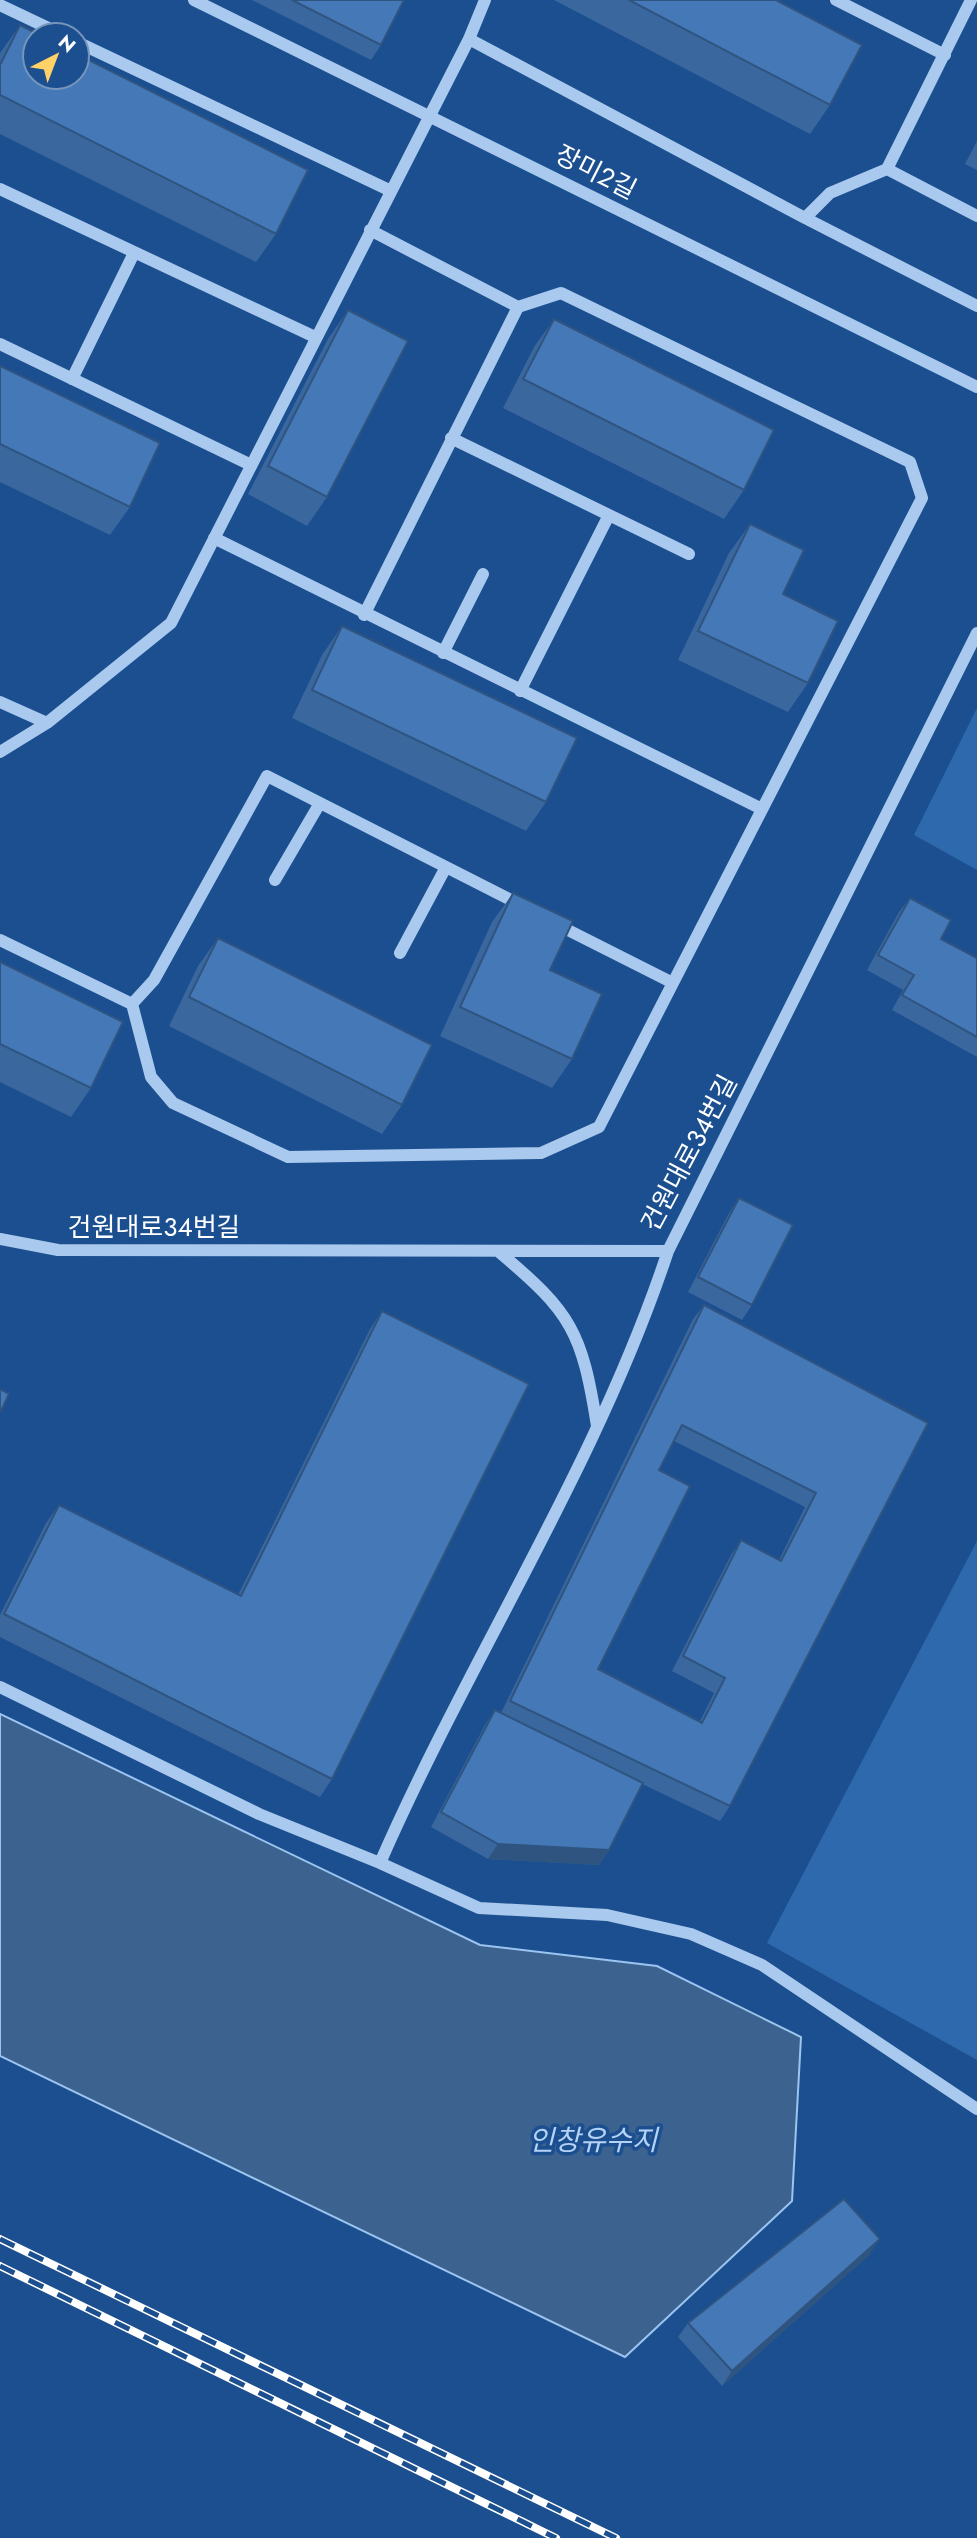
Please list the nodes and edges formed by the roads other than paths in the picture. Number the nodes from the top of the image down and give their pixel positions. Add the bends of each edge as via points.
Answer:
1 (194, 0) edge
2 (485, 0) edge
3 (836, 0) edge
4 (971, 0) edge
5 (0, 5) edge
6 (34, 21) edge
7 (469, 38) junction
8 (91, 49) edge
9 (945, 55) junction
10 (431, 114) junction
11 (887, 169) junction
12 (0, 189) edge
13 (390, 190) junction
14 (977, 216) edge
15 (805, 218) junction
16 (370, 230) junction
17 (134, 253) junction
18 (977, 306) edge
19 (518, 307) junction
20 (316, 337) junction
21 (0, 344) edge
22 (72, 379) junction
23 (977, 387) edge
24 (451, 438) junction
25 (251, 465) junction
26 (608, 517) junction
27 (214, 538) junction
28 (689, 554) dead end
29 (483, 574) dead end
30 (364, 615) junction
31 (977, 633) edge
32 (443, 653) junction
33 (520, 691) junction
34 (0, 702) edge
35 (47, 723) junction
36 (0, 752) edge
37 (320, 803) junction
38 (762, 809) junction
39 (446, 867) junction
40 (275, 880) dead end
41 (0, 940) edge
42 (400, 953) dead end
43 (673, 983) junction
44 (132, 1004) junction
45 (0, 1239) edge
46 (668, 1251) junction
47 (499, 1252) junction
48 (597, 1426) junction
49 (0, 1687) edge
50 (380, 1863) junction
51 (977, 2109) edge

1 - 10 street, 장미2길
2 - 7 street
3 - 9 street
4 - 9 street
5 - 6 street
7 - 10 street
7 - 15 street
8 - 13 street
9 - 11 street
10 - 13 street
10 - 23 street, 장미2길
11 - 14 street
11 - 15 street via 830,193
12 - 17 street
13 - 16 street
15 - 18 street
16 - 19 street
16 - 20 street
17 - 20 street
17 - 22 street
19 - 24 street
19 - 38 street via 561,293 909,462 922,498
20 - 25 street
21 - 22 street
22 - 25 street
24 - 26 street
24 - 30 street
25 - 27 street
26 - 28 street
26 - 33 street
27 - 30 street
27 - 35 street via 171,623
29 - 32 street
30 - 32 street
31 - 46 street, 건원대로34번길
32 - 33 street
33 - 38 street
34 - 35 street
35 - 36 street
37 - 39 street
37 - 40 street
37 - 44 street via 267,776 154,980
38 - 43 street
39 - 42 street
39 - 43 street
41 - 44 street
43 - 44 street via 599,1127 541,1153 288,1157 173,1103 151,1077
45 - 47 street, 건원대로34번길 via 58,1250
46 - 47 street, 건원대로34번길
46 - 48 street via 644,1321
47 - 48 street via 547,1293 578,1336
48 - 50 street via 409,1796
49 - 50 street via 259,1814
50 - 51 street via 480,1908 607,1915 691,1934 762,1965

